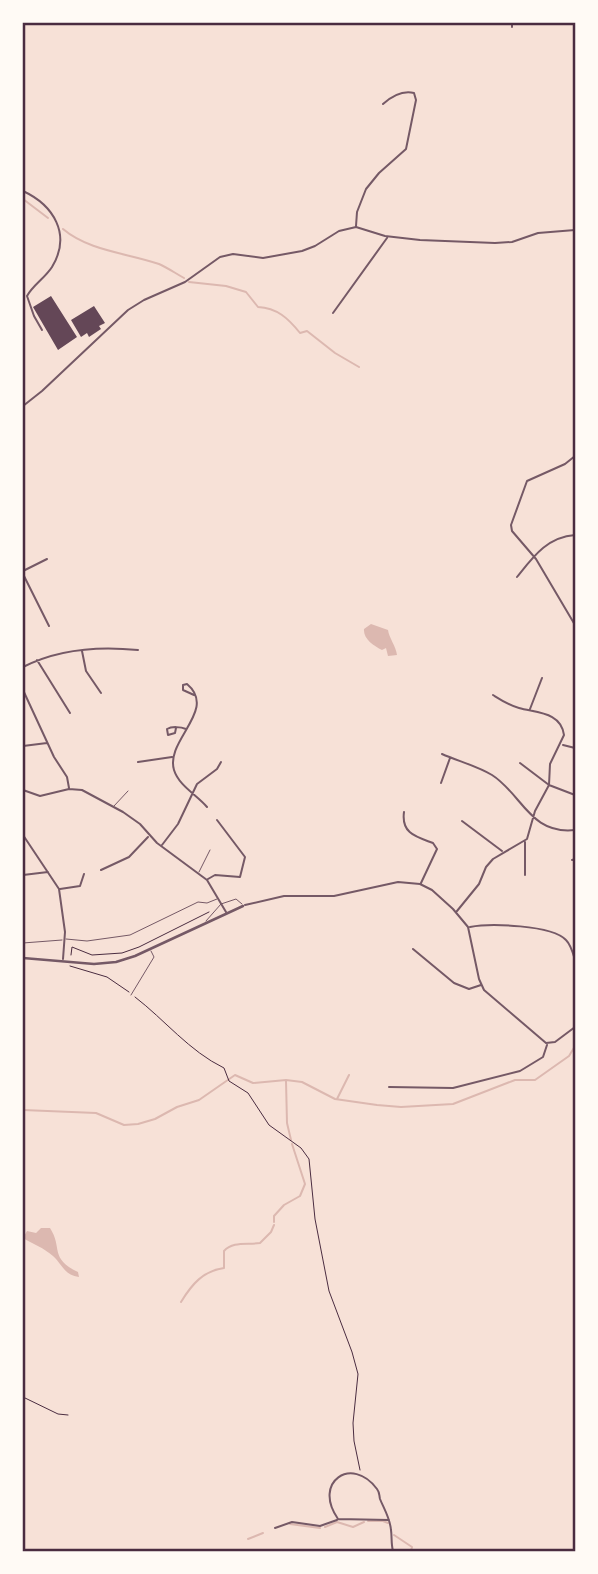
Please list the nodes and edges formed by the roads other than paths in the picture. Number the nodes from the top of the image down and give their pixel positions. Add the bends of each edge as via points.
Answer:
1 (512, 23) edge
2 (512, 27) dead end
3 (383, 104) dead end
4 (23, 191) edge
5 (356, 227) junction
6 (575, 230) edge
7 (388, 237) junction
8 (333, 313) dead end
9 (42, 330) dead end
10 (23, 406) edge
11 (575, 456) edge
12 (575, 535) edge
13 (533, 556) junction
14 (47, 559) dead end
15 (23, 573) edge
16 (517, 577) dead end
17 (49, 625) dead end
18 (575, 625) edge
19 (138, 650) dead end
20 (82, 651) junction
21 (37, 659) junction
22 (23, 667) edge
23 (542, 678) dead end
24 (23, 690) edge
25 (101, 693) dead end
26 (194, 695) dead end
27 (493, 695) dead end
28 (529, 710) junction
29 (70, 713) dead end
30 (176, 728) dead end
31 (187, 730) junction
32 (48, 743) junction
33 (561, 744) junction
34 (23, 746) edge
35 (575, 748) edge
36 (442, 754) dead end
37 (173, 757) junction
38 (450, 758) junction
39 (138, 762) dead end
40 (221, 762) dead end
41 (520, 763) dead end
42 (441, 783) dead end
43 (549, 785) junction
44 (69, 789) junction
45 (23, 790) edge
46 (128, 791) dead end
47 (192, 793) junction
48 (575, 795) edge
49 (113, 807) junction
50 (207, 807) dead end
51 (404, 812) dead end
52 (533, 818) junction
53 (217, 820) dead end
54 (462, 821) dead end
55 (575, 830) edge
56 (23, 835) edge
57 (149, 836) junction
58 (524, 842) junction
59 (161, 846) junction
60 (210, 850) dead end
61 (503, 851) junction
62 (101, 870) dead end
63 (49, 872) junction
64 (198, 872) junction
65 (84, 874) dead end
66 (23, 875) edge
67 (525, 875) dead end
68 (207, 880) junction
69 (420, 884) junction
70 (59, 889) junction
71 (219, 898) junction
72 (221, 904) junction
73 (243, 906) junction
74 (456, 912) junction
75 (226, 913) junction
76 (206, 921) junction
77 (468, 927) junction
78 (66, 940) junction
79 (23, 943) edge
80 (412, 948) dead end
81 (150, 949) junction
82 (23, 958) edge
83 (575, 960) edge
84 (63, 961) junction
85 (481, 985) junction
86 (131, 995) road end
87 (575, 1027) edge
88 (547, 1044) junction
89 (389, 1087) dead end
90 (338, 1519) junction
91 (389, 1520) junction
92 (275, 1528) dead end
93 (393, 1551) edge

1 - 2 street
3 - 5 street via 406,92 414,93 416,100 407,149 366,189
4 - 9 street via 46,205 59,229 55,261 27,296
5 - 7 street
5 - 10 street via 302,251 263,258 233,254 218,258 185,282 128,310
6 - 7 street via 500,243
7 - 8 street
11 - 13 street via 533,477 524,488 511,528
12 - 13 street via 549,543
13 - 16 street
13 - 18 street
14 - 15 street
15 - 17 street
19 - 20 street
20 - 21 street
20 - 25 street via 86,671
21 - 22 street
21 - 29 street
23 - 28 street
24 - 32 street
26 - 31 street via 196,708
27 - 28 street
28 - 33 street via 558,721 565,733
30 - 31 street
31 - 37 street
32 - 34 street
32 - 44 street
33 - 35 street
33 - 43 street via 550,764
36 - 38 street
37 - 39 street
37 - 47 street via 176,775
38 - 42 street
38 - 52 street via 495,777
40 - 47 street
41 - 43 street
43 - 48 street
43 - 52 street
44 - 45 street via 40,796
44 - 49 street via 82,790
46 - 49 lane
47 - 50 street
47 - 59 street via 178,824
49 - 57 street via 135,820
51 - 69 street via 406,829 437,849
52 - 55 street
52 - 58 street
53 - 68 street via 243,852 245,863 240,877 215,875
54 - 61 street
56 - 63 street
57 - 59 street
57 - 62 street via 129,857
58 - 61 street
58 - 67 street
59 - 64 street
60 - 64 lane
61 - 74 street via 488,864 479,884
63 - 66 street
63 - 70 street
64 - 68 street
65 - 70 street via 82,885
68 - 71 street
69 - 73 street via 398,882 334,897 284,896
69 - 74 street
70 - 78 street
71 - 72 street
71 - 78 lane via 198,902 130,935
72 - 73 lane via 236,899
72 - 75 street
72 - 76 lane
73 - 75 street
74 - 77 street
75 - 76 street
76 - 81 street
77 - 83 street via 510,924 552,932 568,941
77 - 85 street
78 - 79 lane
78 - 84 street
80 - 85 street via 454,983 469,989
81 - 84 street via 108,963
81 - 86 lane via 155,957
82 - 84 street
85 - 88 street
87 - 88 street
88 - 89 street via 543,1057 520,1071 453,1088
90 - 91 street
90 - 91 street via 329,1489 343,1474 360,1476 378,1490
90 - 92 street via 320,1526 292,1522
91 - 93 street

